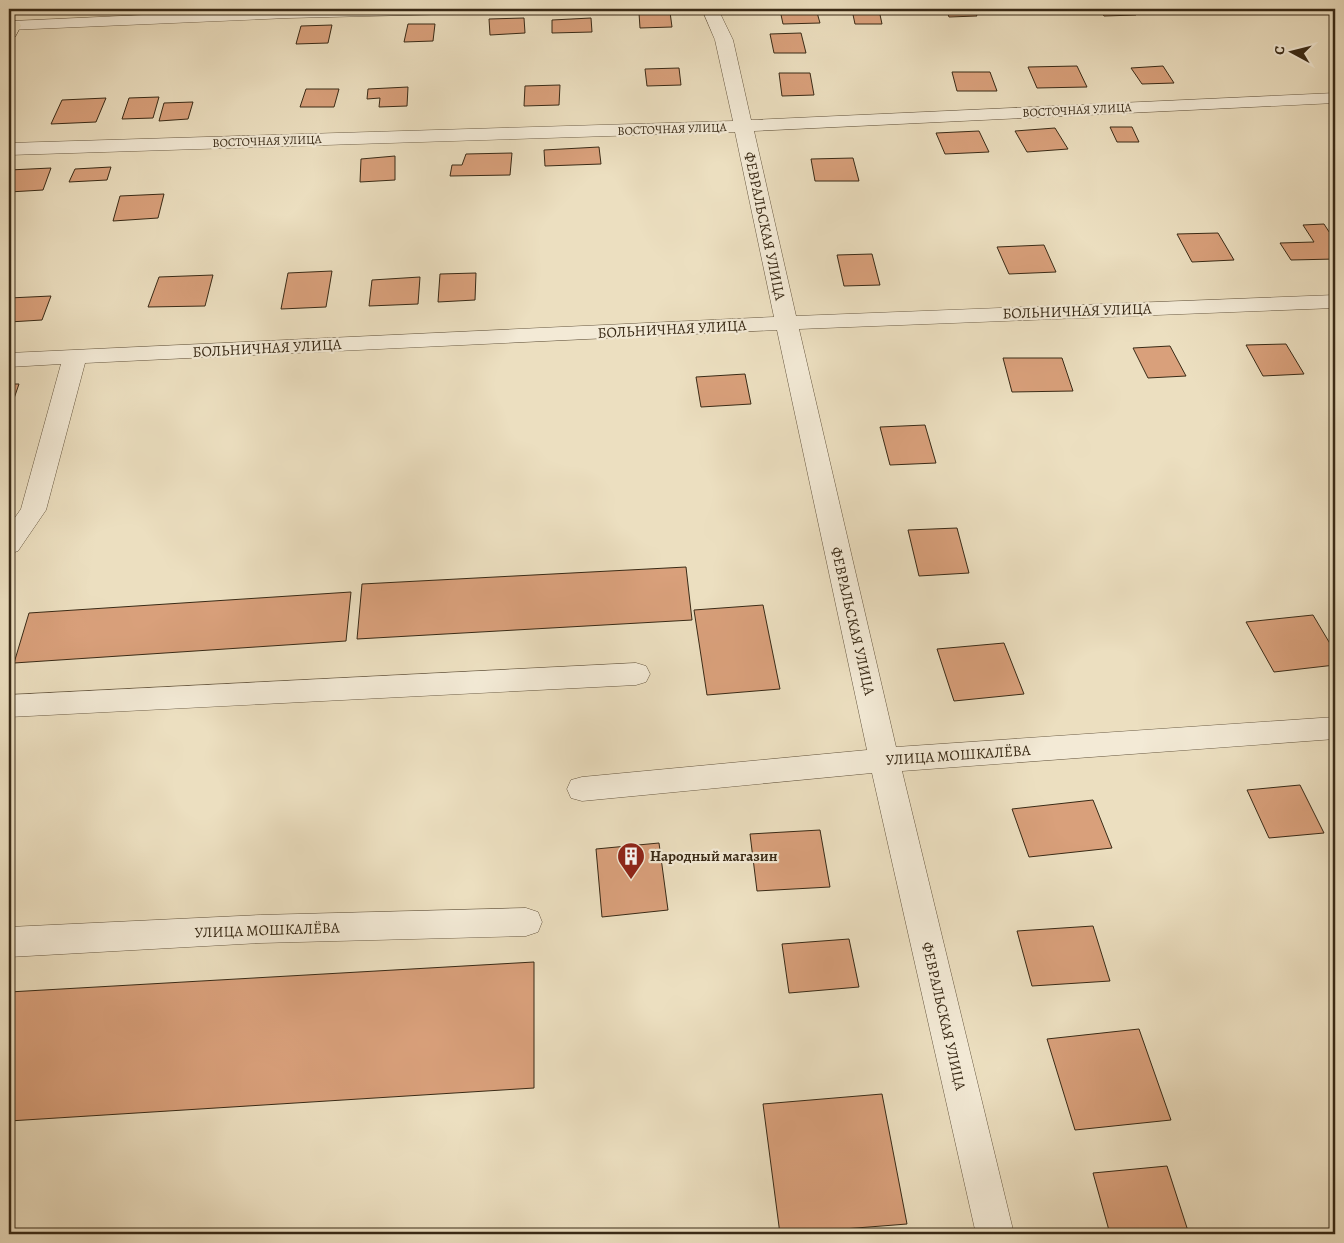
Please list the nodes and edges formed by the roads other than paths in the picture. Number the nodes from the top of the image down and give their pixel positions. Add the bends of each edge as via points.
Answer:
1 (452, 9) edge
2 (710, 9) edge
3 (10, 28) edge
4 (1335, 98) edge
5 (743, 126) junction
6 (9, 149) edge
7 (1335, 301) edge
8 (786, 323) junction
9 (75, 357) junction
10 (9, 360) edge
11 (9, 545) edge
12 (636, 674) dead end
13 (9, 706) edge
14 (1335, 728) edge
15 (884, 760) junction
16 (582, 789) dead end
17 (526, 922) dead end
18 (9, 942) edge
19 (995, 1234) edge

1 - 3 street via 105,20
2 - 5 street, ФЕВРАЛЬСКАЯ УЛИЦА via 724,40
4 - 5 street, ВОСТОЧНАЯ УЛИЦА
5 - 6 street, ВОСТОЧНАЯ УЛИЦА
5 - 8 street, ФЕВРАЛЬСКАЯ УЛИЦА
7 - 8 street, БОЛЬНИЧНАЯ УЛИЦА
8 - 9 street, БОЛЬНИЧНАЯ УЛИЦА
8 - 15 street, ФЕВРАЛЬСКАЯ УЛИЦА
9 - 10 street, БОЛЬНИЧНАЯ УЛИЦА
9 - 11 street via 33,510
12 - 13 street
14 - 15 street, УЛИЦА МОШКАЛЁВА
15 - 16 street, УЛИЦА МОШКАЛЁВА
15 - 19 street, ФЕВРАЛЬСКАЯ УЛИЦА
17 - 18 street, УЛИЦА МОШКАЛЁВА via 260,929

